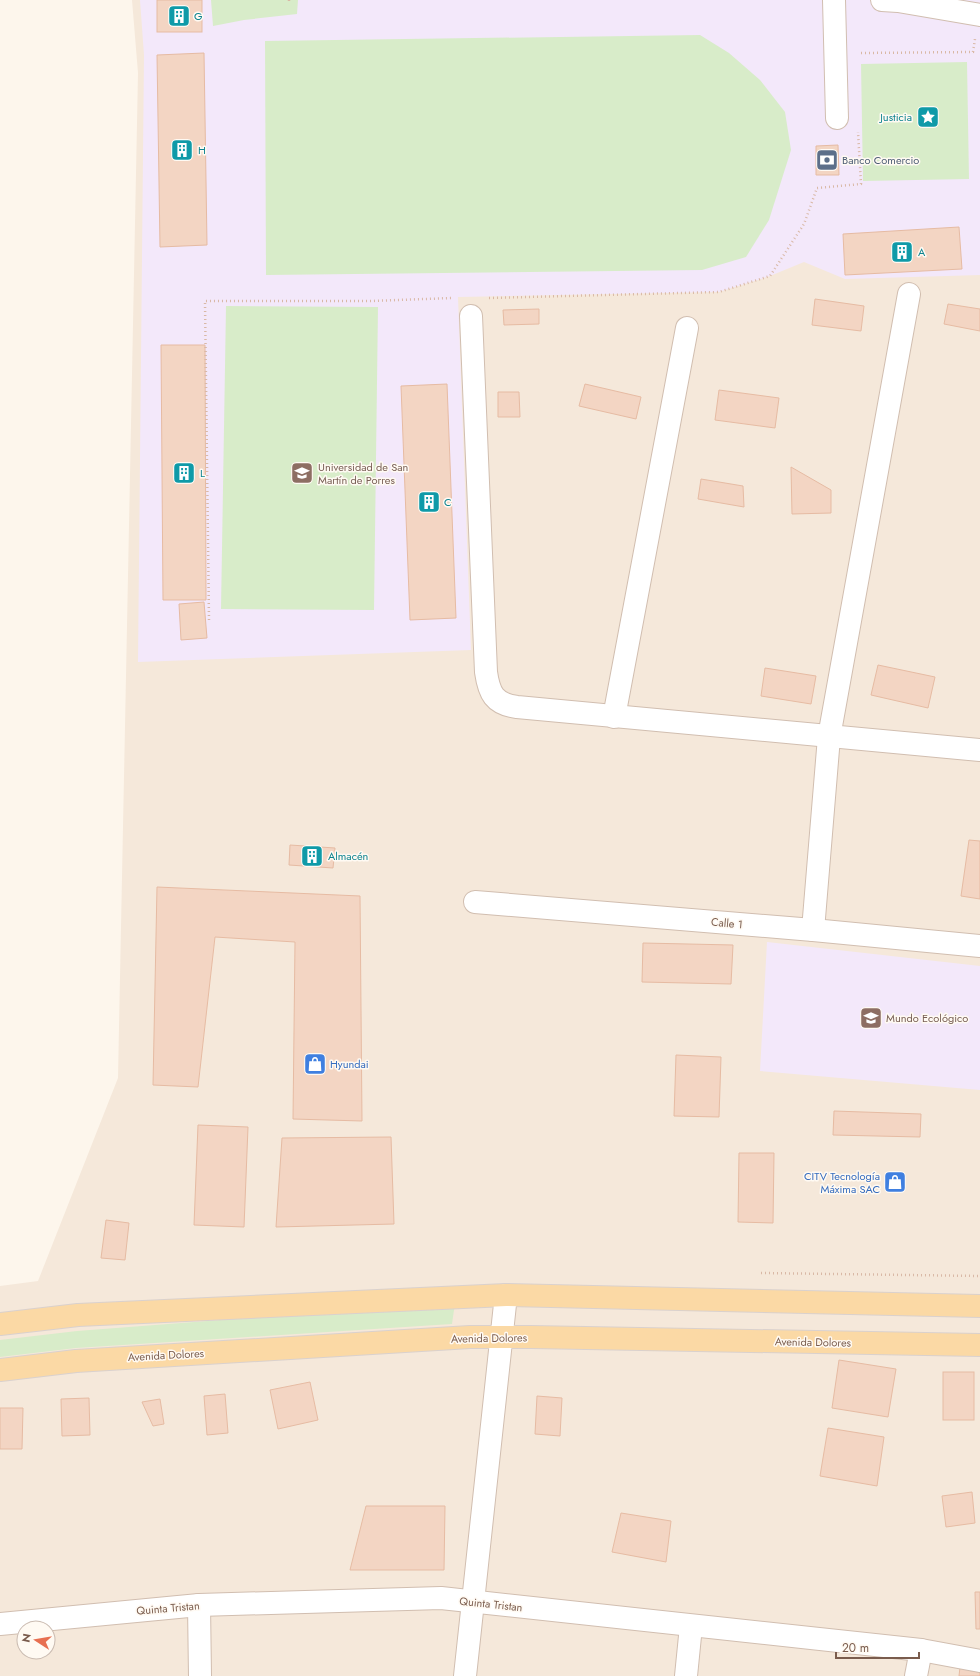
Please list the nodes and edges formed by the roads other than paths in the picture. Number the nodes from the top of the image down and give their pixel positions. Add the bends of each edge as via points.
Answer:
1 (834, 0) edge
2 (882, 0) edge
3 (971, 11) edge
4 (837, 118) dead end
5 (909, 294) dead end
6 (471, 316) dead end
7 (686, 328) dead end
8 (614, 717) junction
9 (829, 737) junction
10 (980, 750) edge
11 (475, 902) dead end
12 (813, 930) junction
13 (980, 946) edge
14 (506, 1295) junction
15 (980, 1306) edge
16 (0, 1324) edge
17 (500, 1337) junction
18 (980, 1345) edge
19 (0, 1370) edge
20 (473, 1602) junction
21 (198, 1605) junction
22 (0, 1624) edge
23 (691, 1626) junction
24 (921, 1650) junction
25 (980, 1661) edge
26 (200, 1676) edge
27 (465, 1676) edge
28 (686, 1676) edge
29 (916, 1676) edge

1 - 4 street
2 - 3 street
5 - 9 street
6 - 8 street via 488,686 495,699 505,706
7 - 8 street
8 - 9 street
9 - 10 street
9 - 12 street
11 - 12 street, Calle 1
12 - 13 street, Calle 1
14 - 15 main road
14 - 16 main road via 78,1314
14 - 17 street
17 - 18 main road, Avenida Dolores
17 - 19 main road, Avenida Dolores via 76,1361
17 - 20 street
20 - 21 street, Quinta Tristan via 440,1598
20 - 23 street, Quinta Tristan
20 - 27 street
21 - 22 street, Quinta Tristan
21 - 26 street
23 - 24 street, Quinta Tristan
23 - 28 street
24 - 25 street, Quinta Tristan
24 - 29 street

